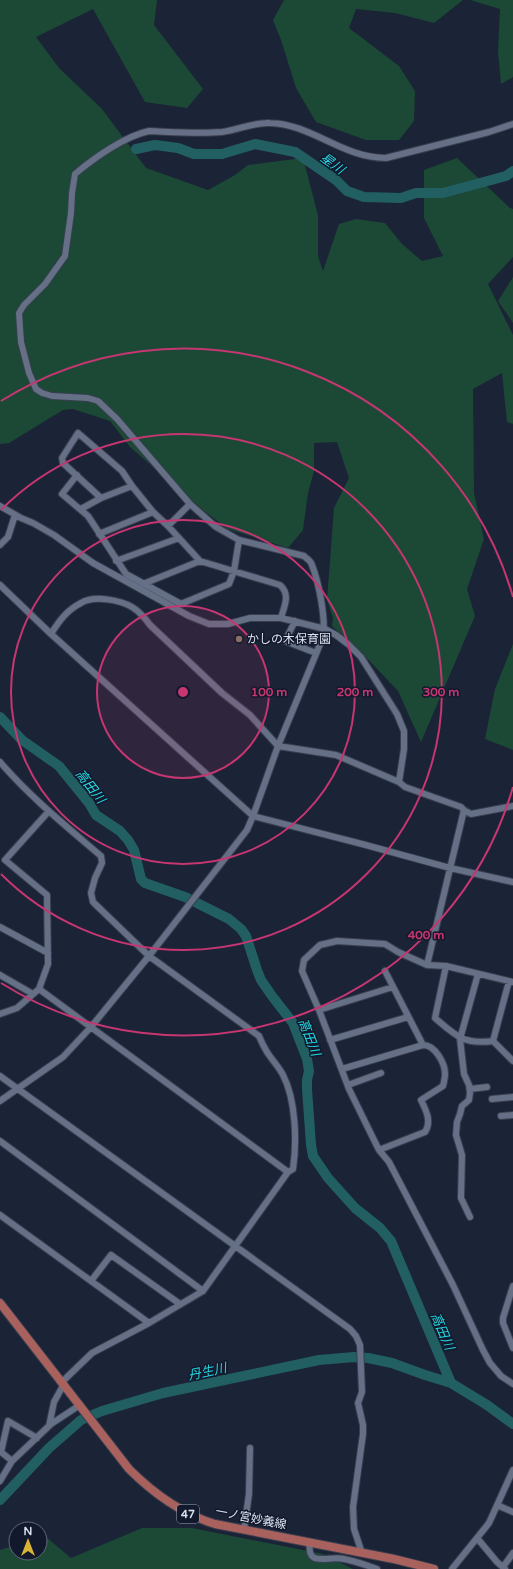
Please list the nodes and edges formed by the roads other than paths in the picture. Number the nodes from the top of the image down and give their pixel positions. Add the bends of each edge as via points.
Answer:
1 (513, 124) edge
2 (77, 475) junction
3 (132, 486) junction
4 (101, 498) junction
5 (190, 504) junction
6 (0, 506) edge
7 (81, 509) junction
8 (153, 512) junction
9 (15, 515) junction
10 (168, 526) junction
11 (99, 534) junction
12 (179, 538) junction
13 (239, 540) junction
14 (0, 545) edge
15 (116, 561) junction
16 (200, 561) junction
17 (234, 570) junction
18 (143, 584) junction
19 (0, 585) edge
20 (281, 618) junction
21 (295, 621) junction
22 (325, 629) junction
23 (51, 634) junction
24 (316, 653) junction
25 (278, 746) junction
26 (0, 762) edge
27 (399, 782) junction
28 (513, 806) edge
29 (464, 810) junction
30 (49, 811) junction
31 (253, 816) junction
32 (450, 868) junction
33 (513, 882) edge
34 (0, 927) edge
35 (48, 953) junction
36 (149, 956) junction
37 (426, 964) junction
38 (446, 966) junction
39 (385, 971) dead end
40 (478, 974) junction
41 (0, 975) edge
42 (511, 981) edge
43 (392, 987) junction
44 (39, 989) junction
45 (33, 994) junction
46 (319, 1010) junction
47 (0, 1014) edge
48 (408, 1017) junction
49 (91, 1027) junction
50 (460, 1039) junction
51 (330, 1040) junction
52 (493, 1041) junction
53 (423, 1045) junction
54 (513, 1060) edge
55 (342, 1069) junction
56 (381, 1073) dead end
57 (0, 1076) edge
58 (348, 1085) junction
59 (487, 1087) dead end
60 (18, 1088) junction
61 (470, 1089) junction
62 (513, 1097) edge
63 (492, 1099) dead end
64 (0, 1100) edge
65 (513, 1115) edge
66 (501, 1116) dead end
67 (0, 1141) edge
68 (379, 1150) junction
69 (288, 1172) junction
70 (0, 1215) edge
71 (470, 1217) dead end
72 (234, 1247) junction
73 (91, 1281) junction
74 (513, 1286) edge
75 (203, 1291) junction
76 (0, 1303) edge
77 (180, 1304) junction
78 (148, 1323) junction
79 (513, 1348) edge
80 (63, 1383) junction
81 (513, 1384) edge
82 (81, 1407) junction
83 (49, 1426) junction
84 (37, 1438) junction
85 (250, 1448) dead end
86 (12, 1461) junction
87 (513, 1473) edge
88 (0, 1481) edge
89 (497, 1505) junction
90 (513, 1512) edge
91 (244, 1530) junction
92 (477, 1538) junction
93 (310, 1542) junction
94 (362, 1553) junction
95 (513, 1553) edge
96 (504, 1568) edge
97 (377, 1569) edge
98 (434, 1569) edge
99 (452, 1569) edge

1 - 5 street via 386,158 355,154 310,133 270,123 223,132 149,131 118,144 75,174 65,256 45,284 19,313 21,342 29,373 36,389 42,393 98,401 117,419
2 - 3 street via 62,458 78,433 122,471
2 - 4 street
2 - 7 street via 62,494
3 - 4 street
3 - 8 street
4 - 7 street
5 - 10 street
5 - 13 street via 216,528
6 - 9 street
7 - 11 street
8 - 10 street
8 - 11 street
9 - 14 street via 8,536
9 - 20 street via 54,535 93,563 189,616 209,624 228,624 250,618
10 - 12 street
11 - 15 street
12 - 15 street
12 - 16 street
13 - 17 street
13 - 22 street via 304,556 312,564
15 - 18 street via 126,574
16 - 17 street
16 - 18 street
17 - 18 street via 229,584 181,604
17 - 20 street via 280,585 285,590
19 - 23 street
20 - 21 street
21 - 22 street
21 - 24 street via 285,641
22 - 24 street
22 - 27 street via 348,644 361,657 397,714 404,731
23 - 25 street via 59,620 82,602 96,600 126,604 143,616 222,693 250,715
23 - 31 street
24 - 25 street
25 - 27 street via 336,755
25 - 31 street
26 - 30 street
27 - 29 street via 405,787
28 - 29 street via 471,814
29 - 32 street
30 - 35 street via 4,860 47,895
30 - 36 street via 100,856 102,863 91,894 93,902
31 - 32 street
31 - 36 street via 247,830
32 - 33 street
32 - 37 street
34 - 35 street
35 - 44 street via 48,964
36 - 49 street
36 - 69 street via 259,1036 283,1074 290,1093 294,1123 294,1161 293,1169
37 - 38 street
37 - 46 street via 385,944 337,941 320,945 304,960 302,971
38 - 40 street
38 - 50 street via 435,1018
39 - 43 street
40 - 42 street
40 - 50 street
41 - 45 street
42 - 52 street
43 - 46 street
43 - 48 street
44 - 45 street
44 - 49 street
45 - 47 street via 17,1008
46 - 51 street
48 - 51 street
48 - 53 street
49 - 60 street via 63,1057
49 - 69 street
50 - 52 street via 479,1043
50 - 61 street via 464,1074
51 - 55 street
52 - 54 street
53 - 55 street
53 - 68 street via 429,1046 440,1058 445,1074 443,1086 421,1100 428,1114 427,1130
55 - 58 street
56 - 58 street
57 - 60 street
58 - 68 street
59 - 61 street
60 - 64 street
60 - 72 street
61 - 71 street via 469,1100 462,1106 457,1122 456,1135 462,1155 461,1198
62 - 63 street
65 - 66 street
67 - 75 street
68 - 81 street via 389,1162 490,1363 501,1376
69 - 72 street
70 - 73 street
72 - 75 street
72 - 94 street via 350,1329 360,1345 362,1392 358,1403 363,1434 353,1507 354,1529
73 - 77 street via 111,1255
73 - 78 street
74 - 79 street via 503,1318
75 - 77 street
76 - 80 main road, 47
77 - 78 street
78 - 80 street via 92,1353
80 - 82 main road, 47
80 - 83 street via 54,1402
82 - 83 street
82 - 91 main road, 一ノ宮妙義線 / 47 via 129,1469 171,1504 200,1520
83 - 84 street
84 - 86 street
84 - 86 street via 8,1421 1,1452
85 - 91 street via 249,1494
86 - 88 street
87 - 89 street
89 - 90 street
89 - 92 street via 489,1523
91 - 93 main road, 一ノ宮妙義線 / 47
92 - 96 street
92 - 99 street
93 - 94 main road, 一ノ宮妙義線 / 47
93 - 97 street via 309,1553 315,1560 321,1562 342,1558
94 - 98 main road, 一ノ宮妙義線 / 47
95 - 96 street

